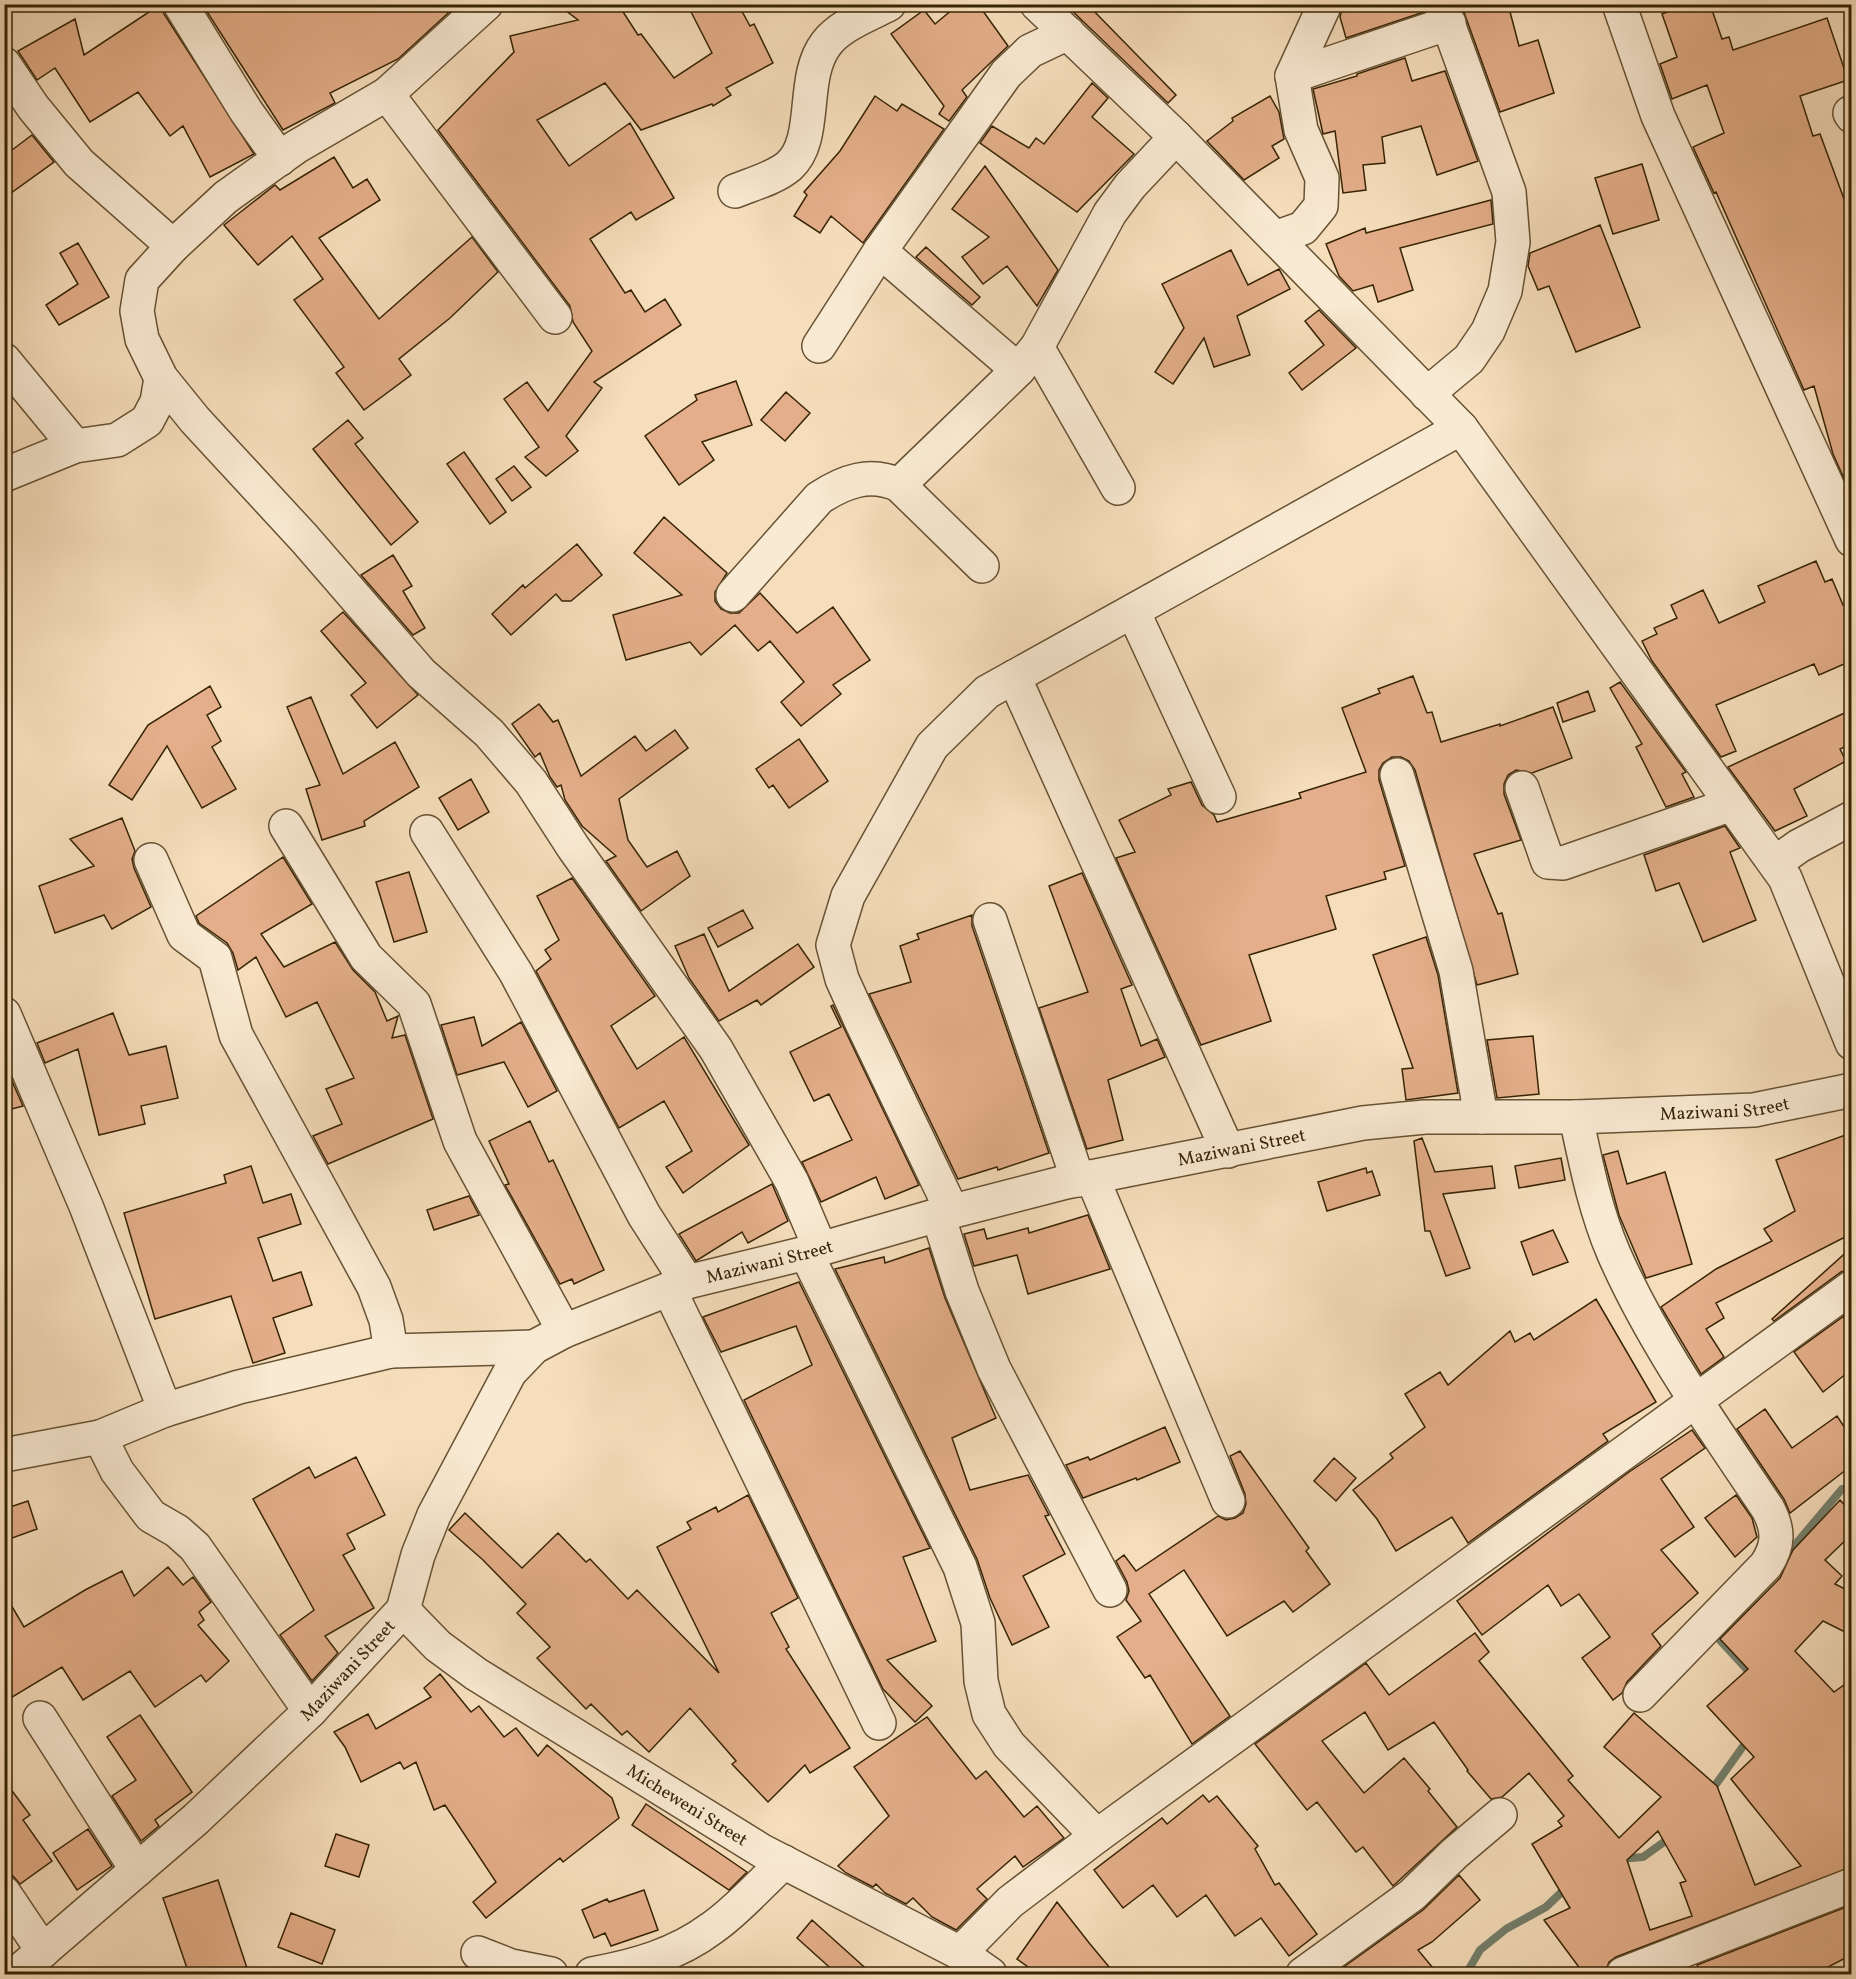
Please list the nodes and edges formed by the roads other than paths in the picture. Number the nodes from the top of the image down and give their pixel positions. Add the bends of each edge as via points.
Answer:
1 (180, 4) edge
2 (486, 4) edge
3 (889, 4) edge
4 (1037, 4) edge
5 (1325, 4) edge
6 (1619, 4) edge
7 (1445, 14) edge
8 (1068, 33) junction
9 (4, 64) edge
10 (1292, 76) junction
11 (387, 94) junction
12 (1176, 137) junction
13 (280, 159) junction
14 (735, 191) dead end
15 (1275, 238) junction
16 (173, 246) junction
17 (880, 251) junction
18 (555, 317) dead end
19 (819, 346) dead end
20 (1027, 358) junction
21 (4, 360) edge
22 (161, 378) junction
23 (1427, 394) junction
24 (1461, 428) junction
25 (75, 446) junction
26 (4, 475) edge
27 (899, 485) junction
28 (1118, 488) dead end
29 (1851, 540) edge
30 (982, 566) dead end
31 (733, 596) dead end
32 (1133, 611) junction
33 (1014, 677) junction
34 (1397, 775) dead end
35 (1522, 788) dead end
36 (1219, 797) dead end
37 (1732, 804) junction
38 (1851, 819) edge
39 (286, 826) dead end
40 (426, 832) dead end
41 (151, 860) dead end
42 (1775, 863) junction
43 (990, 920) dead end
44 (4, 1014) edge
45 (1851, 1043) edge
46 (1841, 1093) edge
47 (1481, 1117) junction
48 (1576, 1117) junction
49 (1228, 1151) junction
50 (1085, 1178) junction
51 (945, 1213) junction
52 (813, 1251) junction
53 (678, 1285) junction
54 (1851, 1287) edge
55 (564, 1331) junction
56 (534, 1347) junction
57 (391, 1351) junction
58 (1696, 1401) junction
59 (165, 1410) junction
60 (99, 1437) junction
61 (4, 1455) edge
62 (1228, 1501) dead end
63 (1110, 1590) dead end
64 (403, 1610) junction
65 (1640, 1695) dead end
66 (310, 1711) junction
67 (40, 1718) dead end
68 (879, 1722) dead end
69 (1500, 1815) dead end
70 (1097, 1836) junction
71 (784, 1862) junction
72 (137, 1870) junction
73 (1851, 1885) edge
74 (4, 1893) edge
75 (43, 1951) junction
76 (478, 1953) dead end
77 (960, 1953) junction
78 (16, 1974) edge
79 (551, 1974) edge
80 (592, 1974) edge
81 (990, 1974) edge
82 (1303, 1974) edge
83 (1623, 1974) edge

1 - 13 street
2 - 11 street
3 - 14 street via 844,28 818,55 804,139 796,158 779,173
4 - 8 street
5 - 10 street
6 - 29 street via 1658,116
7 - 10 street
7 - 23 street via 1509,192 1513,242 1505,291 1488,331 1469,359
8 - 12 street
8 - 17 street via 1030,51 1006,74
9 - 16 street via 79,163
10 - 15 street via 1301,130 1322,178 1322,206 1303,228
11 - 13 street
11 - 18 street
12 - 15 street
12 - 20 street via 1110,213
13 - 16 street via 226,198
15 - 23 street
16 - 22 street via 142,280 137,311 142,339
17 - 19 street
17 - 20 street
20 - 27 street
20 - 28 street
21 - 25 street
22 - 25 street via 157,402 147,421 117,440
22 - 52 street via 421,673 489,734 531,782 716,1049 792,1182
23 - 24 street
24 - 32 street
24 - 37 street
25 - 26 street
27 - 30 street
27 - 31 street via 871,477 835,487 819,498
32 - 33 street
32 - 36 street
33 - 49 street
33 - 51 street via 987,692 932,746 848,896 833,945 842,979
34 - 47 street via 1456,971
35 - 37 street via 1548,862 1563,862
37 - 42 street
38 - 42 street
39 - 55 street via 366,957 414,1004 460,1141
40 - 53 street via 516,974
41 - 57 street via 184,935 215,958 236,1035 374,1287 386,1320
42 - 45 street via 1798,904
43 - 50 street
44 - 59 street via 86,1206
46 - 48 street, Maziwani Street via 1754,1110
47 - 48 street, Maziwani Street
47 - 49 street, Maziwani Street via 1363,1123
48 - 58 street via 1590,1182 1614,1253
49 - 50 street, Maziwani Street
50 - 51 street, Maziwani Street
50 - 62 street
51 - 52 street, Maziwani Street
51 - 63 street via 962,1291 994,1369
52 - 53 street, Maziwani Street
52 - 70 street via 971,1594 978,1623 981,1681 993,1722 1008,1745
53 - 55 street, Maziwani Street
53 - 68 street
54 - 58 street
55 - 56 street, Maziwani Street
56 - 57 street
56 - 64 street, Maziwani Street via 510,1372 435,1515 418,1555
57 - 59 street via 239,1387
58 - 65 street via 1768,1509 1775,1522 1776,1545 1766,1565
58 - 70 street
59 - 60 street
60 - 61 street
60 - 66 street via 132,1493 151,1516 195,1547
64 - 66 street, Maziwani Street
64 - 71 street, Micheweni Street via 438,1646 476,1674
66 - 72 street, Maziwani Street
67 - 72 street
69 - 82 street via 1412,1895
70 - 77 street via 1010,1902
71 - 77 street, Micheweni Street
71 - 80 street via 713,1928 676,1950 636,1966
72 - 75 street, Maziwani Street
73 - 83 street
74 - 75 street
75 - 78 street, Maziwani Street
76 - 79 street via 511,1966
77 - 81 street, Micheweni Street

